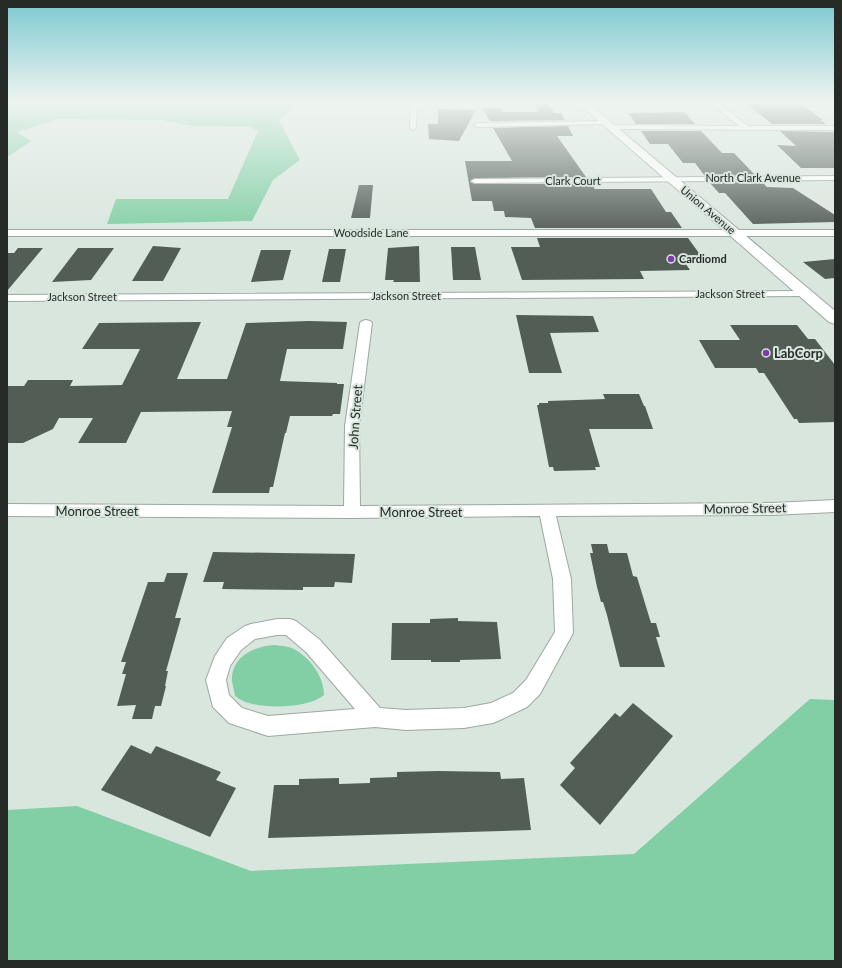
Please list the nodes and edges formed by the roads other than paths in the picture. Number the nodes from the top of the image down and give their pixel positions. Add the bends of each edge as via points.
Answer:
1 (635, 147) edge
2 (671, 178) junction
3 (835, 178) edge
4 (475, 181) dead end
5 (7, 233) edge
6 (735, 233) junction
7 (835, 233) edge
8 (805, 294) junction
9 (7, 298) edge
10 (835, 319) edge
11 (366, 323) dead end
12 (835, 506) edge
13 (7, 510) edge
14 (547, 511) junction
15 (352, 512) junction
16 (375, 717) junction

1 - 2 street, Union Avenue
2 - 3 street, North Clark Avenue
2 - 4 street, Clark Court
2 - 6 street, Union Avenue
5 - 6 street, Woodside Lane
6 - 7 street, Woodside Lane
6 - 8 street, Union Avenue
8 - 9 street, Jackson Street
8 - 10 street, Union Avenue
11 - 15 street, John Street via 352,426
12 - 14 street, Monroe Street
13 - 15 street, Monroe Street
14 - 15 street, Monroe Street
14 - 16 street via 562,579 564,633 533,687 520,700 493,712 464,718 406,720
16 - 16 street via 312,646 290,627 251,632 234,644 222,662 216,680 220,700 236,716 268,726

